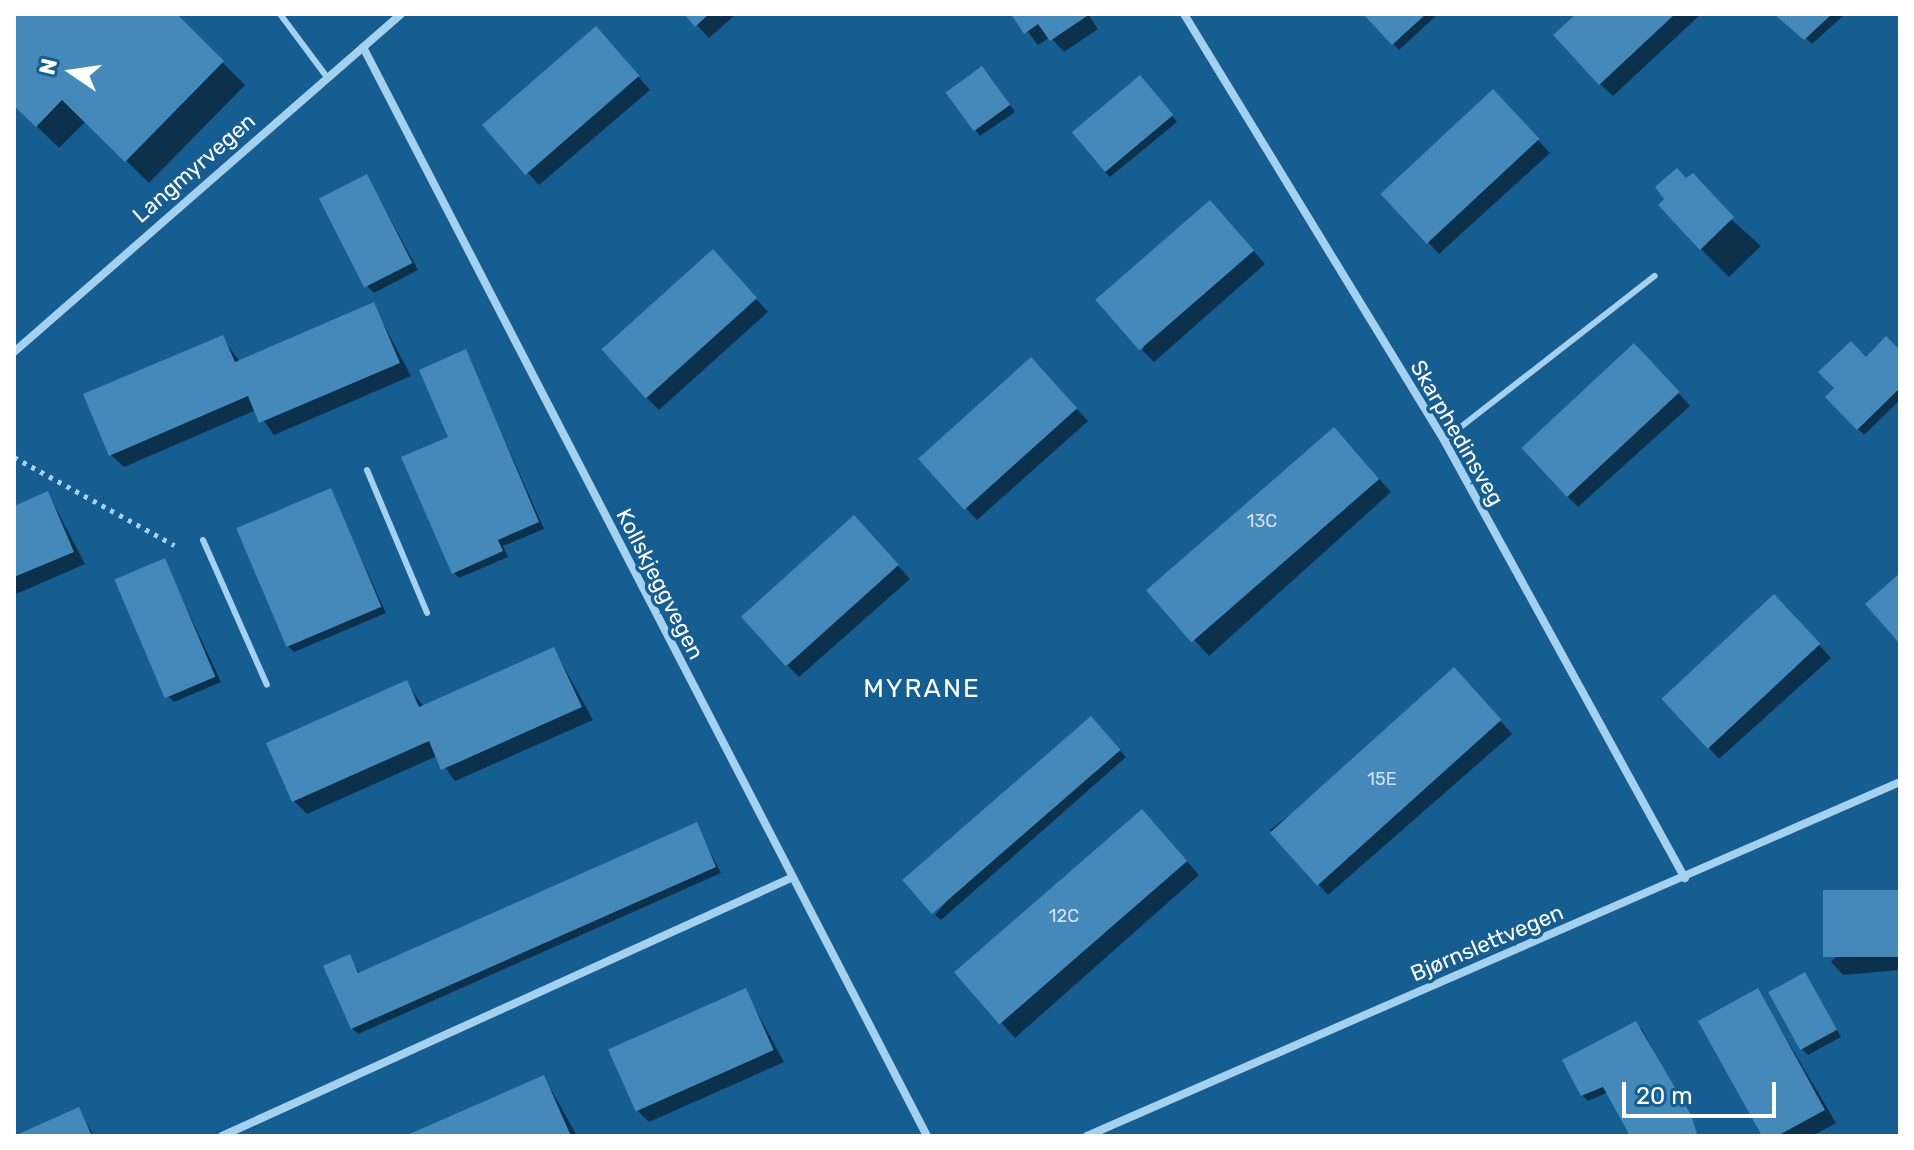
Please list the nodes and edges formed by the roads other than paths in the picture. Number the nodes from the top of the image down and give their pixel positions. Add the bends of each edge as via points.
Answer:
1 (280, 14) edge
2 (401, 14) edge
3 (1184, 14) edge
4 (363, 47) junction
5 (327, 77) junction
6 (1655, 276) dead end
7 (14, 352) edge
8 (1444, 440) junction
9 (367, 470) dead end
10 (203, 540) dead end
11 (427, 613) dead end
12 (267, 685) dead end
13 (1900, 782) edge
14 (791, 878) junction
15 (1685, 878) junction
16 (222, 1136) edge
17 (927, 1136) edge
18 (1087, 1136) edge

1 - 5 lane
2 - 4 street, Langmyrvegen
3 - 8 street, Skarphedinsveg
4 - 5 street, Langmyrvegen
4 - 14 street, Kollskjeggvegen
5 - 7 street, Langmyrvegen
6 - 8 lane
8 - 15 street, Skarphedinsveg
9 - 11 lane
10 - 12 lane
13 - 15 street, Bjørnslettvegen
14 - 16 street
14 - 17 street, Kollskjeggvegen
15 - 18 street, Bjørnslettvegen

